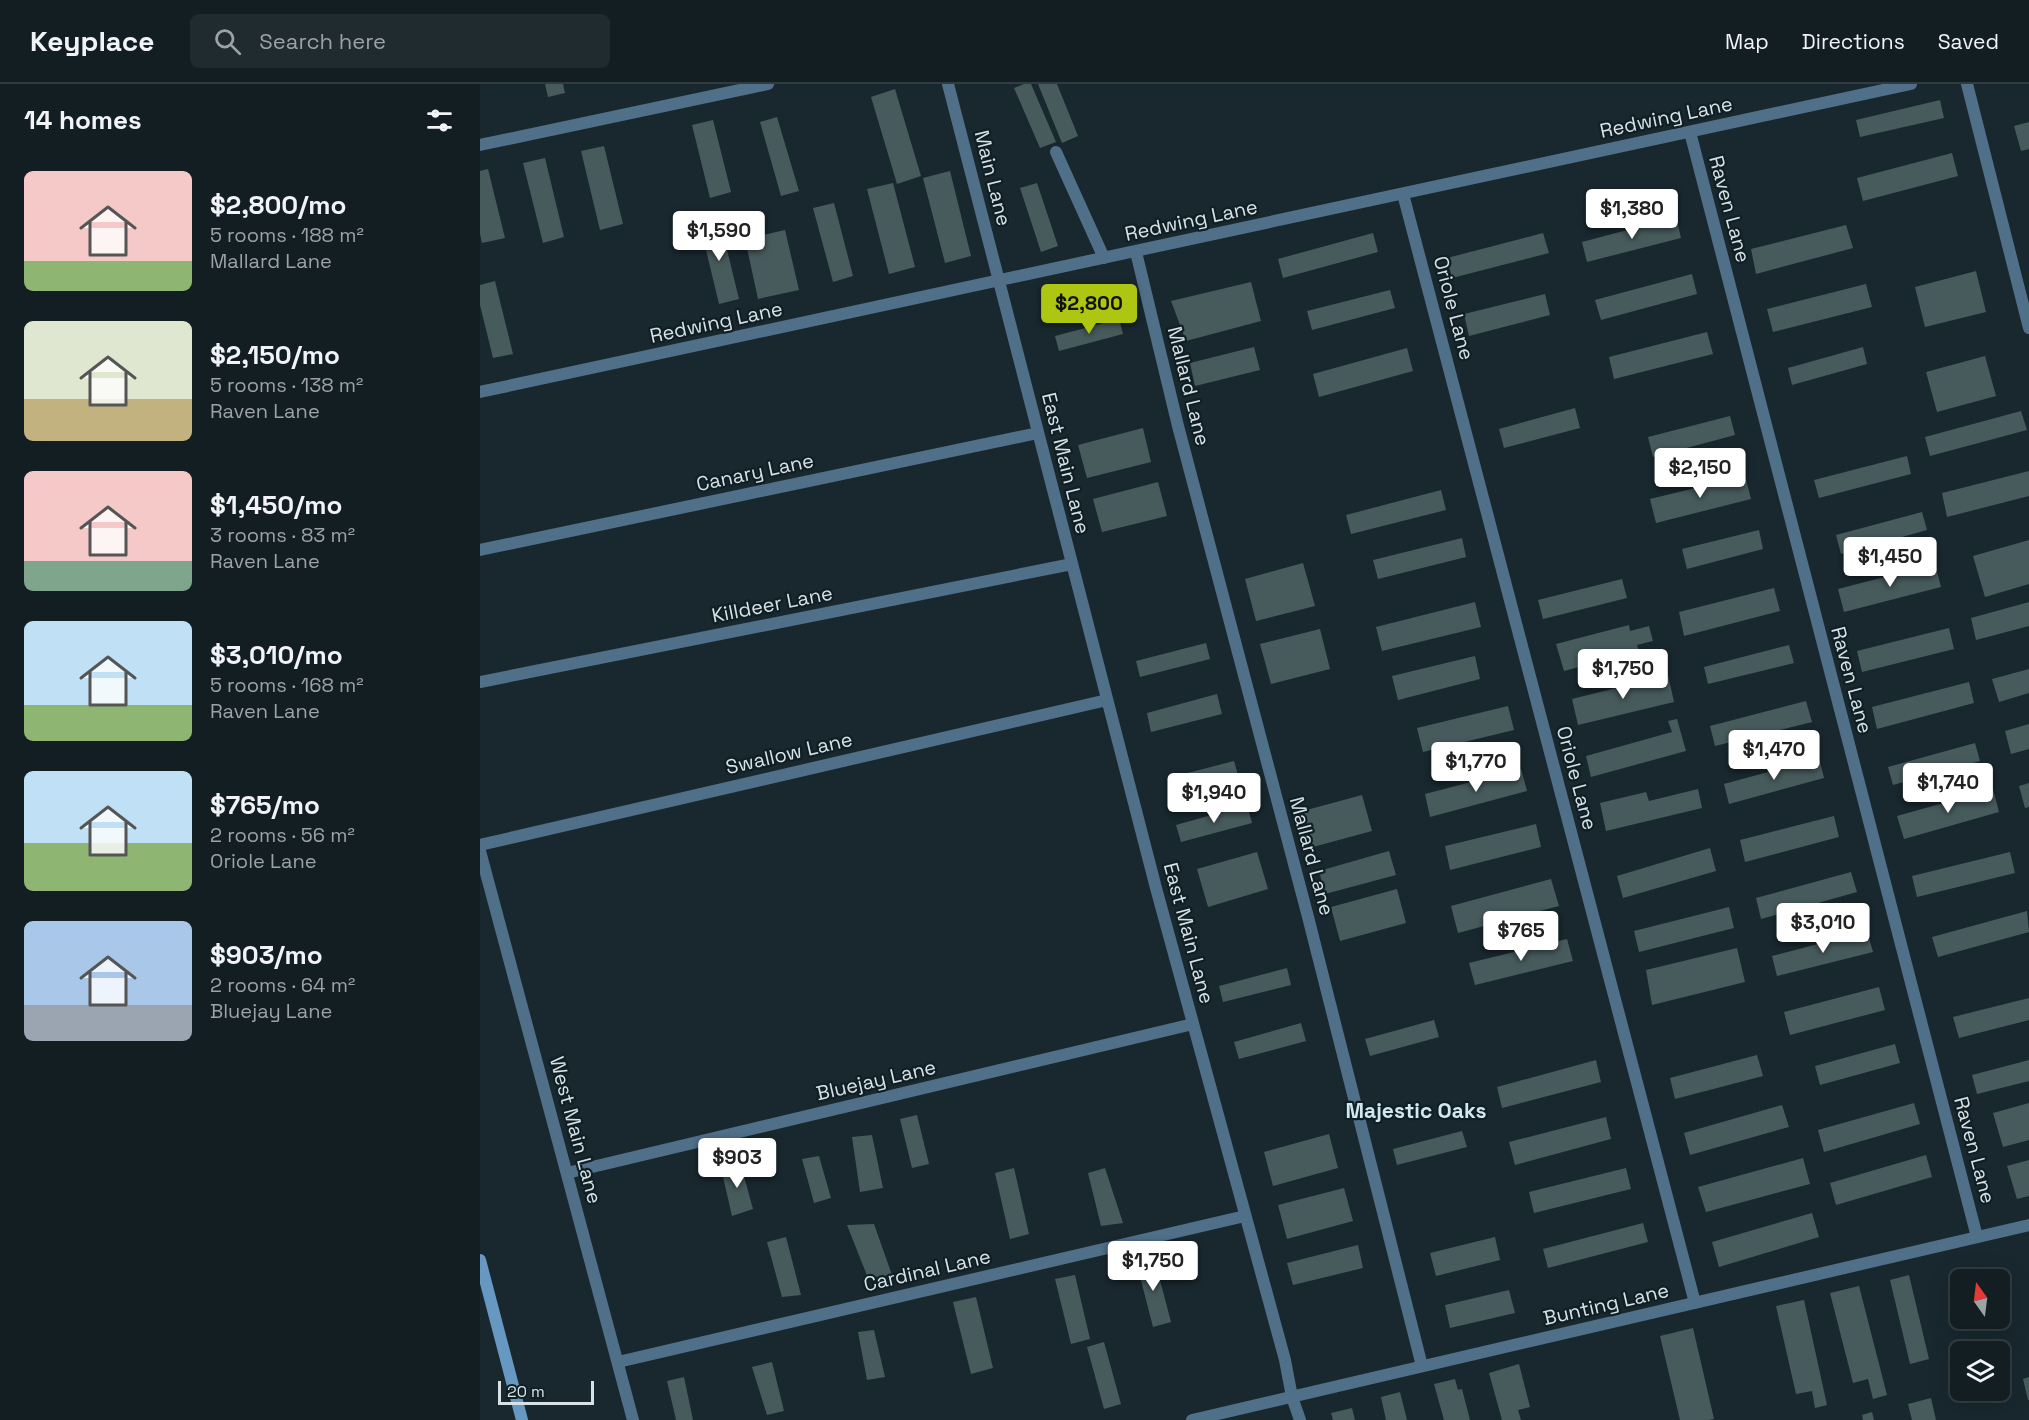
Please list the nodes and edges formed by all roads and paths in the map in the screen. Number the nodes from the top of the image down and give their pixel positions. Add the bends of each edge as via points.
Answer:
1 (768, 84) edge
2 (948, 84) edge
3 (1911, 84) edge
4 (1967, 84) edge
5 (1690, 132) junction
6 (480, 145) edge
7 (1056, 152) dead end
8 (1403, 194) junction
9 (1136, 252) junction
10 (1104, 258) junction
11 (999, 281) junction
12 (2029, 328) edge
13 (480, 392) edge
14 (1038, 433) junction
15 (480, 550) edge
16 (1072, 564) junction
17 (480, 682) edge
18 (1107, 700) junction
19 (480, 845) edge
20 (480, 851) edge
21 (1193, 1024) junction
22 (567, 1173) junction
23 (1245, 1216) junction
24 (2029, 1225) edge
25 (1977, 1237) junction
26 (480, 1260) edge
27 (1695, 1303) junction
28 (618, 1362) junction
29 (1422, 1366) junction
30 (1292, 1397) junction
31 (522, 1420) edge
32 (633, 1420) edge
33 (1192, 1420) edge
34 (1300, 1420) edge

1 - 6 street
2 - 11 street, Main Lane
3 - 5 street, Redwing Lane
4 - 12 street
5 - 8 street, Redwing Lane
5 - 25 street, Raven Lane
7 - 10 street
8 - 9 street, Redwing Lane
8 - 27 street, Oriole Lane
9 - 10 street, Redwing Lane
9 - 29 street, Mallard Lane
10 - 11 street, Redwing Lane
11 - 13 street, Redwing Lane
11 - 14 street, East Main Lane
14 - 15 street, Canary Lane
14 - 16 street, East Main Lane
16 - 17 street, Killdeer Lane
16 - 18 street, East Main Lane
18 - 19 street, Swallow Lane
18 - 21 street, East Main Lane
20 - 22 street, West Main Lane
21 - 22 street, Bluejay Lane
21 - 23 street, East Main Lane
22 - 28 street, West Main Lane
23 - 28 street, Cardinal Lane
23 - 30 street, East Main Lane
24 - 25 street, Bunting Lane
25 - 27 street, Bunting Lane
26 - 31 main road
27 - 29 street, Bunting Lane
28 - 32 street, West Main Lane
29 - 30 street, Bunting Lane
30 - 33 street, Bunting Lane
30 - 34 street, East Main Lane

